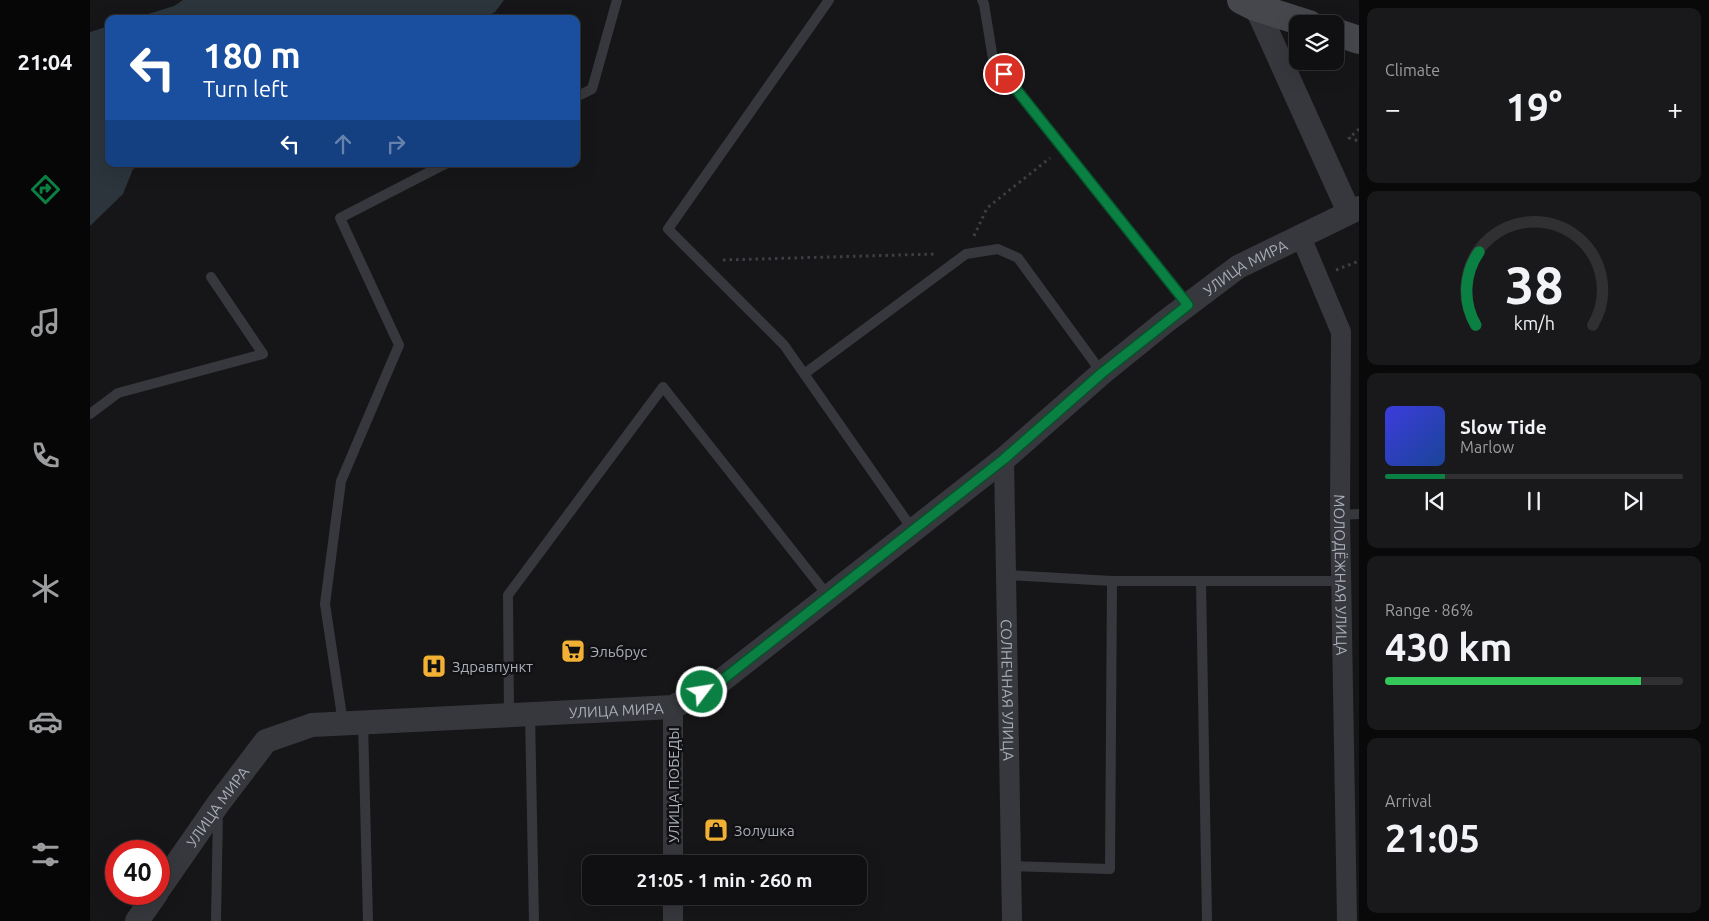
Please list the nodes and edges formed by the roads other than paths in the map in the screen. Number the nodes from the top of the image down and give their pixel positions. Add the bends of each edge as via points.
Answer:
1 (617, 0) edge
2 (829, 0) edge
3 (982, 0) edge
4 (1250, 2) edge
5 (1289, 17) edge
6 (1344, 35) edge
7 (1359, 40) edge
8 (580, 95) edge
9 (439, 167) edge
10 (1354, 210) edge
11 (1301, 236) junction
12 (211, 277) dead end
13 (1188, 305) junction
14 (1102, 373) junction
15 (804, 374) junction
16 (90, 414) edge
17 (1004, 459) junction
18 (1349, 514) edge
19 (914, 530) junction
20 (1006, 575) junction
21 (1112, 581) junction
22 (1201, 581) junction
23 (1341, 581) junction
24 (829, 597) junction
25 (673, 707) junction
26 (519, 714) junction
27 (353, 723) junction
28 (218, 804) junction
29 (673, 855) edge
30 (1011, 866) junction
31 (170, 873) edge
32 (148, 905) edge
33 (673, 905) edge
34 (137, 921) edge
35 (216, 921) edge
36 (368, 921) edge
37 (534, 921) edge
38 (673, 921) edge
39 (1012, 921) edge
40 (1207, 921) edge
41 (1347, 921) edge

1 - 8 lane via 592,89
2 - 15 lane via 668,229 784,345
3 - 13 lane via 992,60
4 - 5 main road
4 - 10 street
6 - 7 main road
9 - 27 lane via 340,218 399,345 341,481 325,604
10 - 11 street, УЛИЦА МИРА
11 - 13 street, УЛИЦА МИРА via 1238,267
11 - 18 street, МОЛОДЁЖНАЯ УЛИЦА via 1341,332
12 - 16 lane via 263,354 118,394
13 - 14 street, УЛИЦА МИРА
14 - 15 lane via 1018,258 998,250 966,254
14 - 17 street, УЛИЦА МИРА
15 - 19 lane
17 - 19 street, УЛИЦА МИРА
17 - 20 street, СОЛНЕЧНАЯ УЛИЦА
18 - 23 street, МОЛОДЁЖНАЯ УЛИЦА
19 - 24 street, УЛИЦА МИРА
20 - 21 lane
20 - 30 street, СОЛНЕЧНАЯ УЛИЦА
21 - 22 lane
21 - 30 lane via 1110,870
22 - 23 lane
22 - 40 lane
23 - 41 street, МОЛОДЁЖНАЯ УЛИЦА
24 - 25 street, УЛИЦА МИРА via 717,684
24 - 26 lane via 663,387 508,595
25 - 26 street, УЛИЦА МИРА
25 - 29 street, УЛИЦА ПОБЕДЫ
26 - 27 street, УЛИЦА МИРА
26 - 37 lane
27 - 28 street, УЛИЦА МИРА via 312,725 266,741
27 - 36 lane
28 - 31 street, УЛИЦА МИРА
28 - 35 lane
30 - 39 street, СОЛНЕЧНАЯ УЛИЦА
32 - 34 street
33 - 38 street

